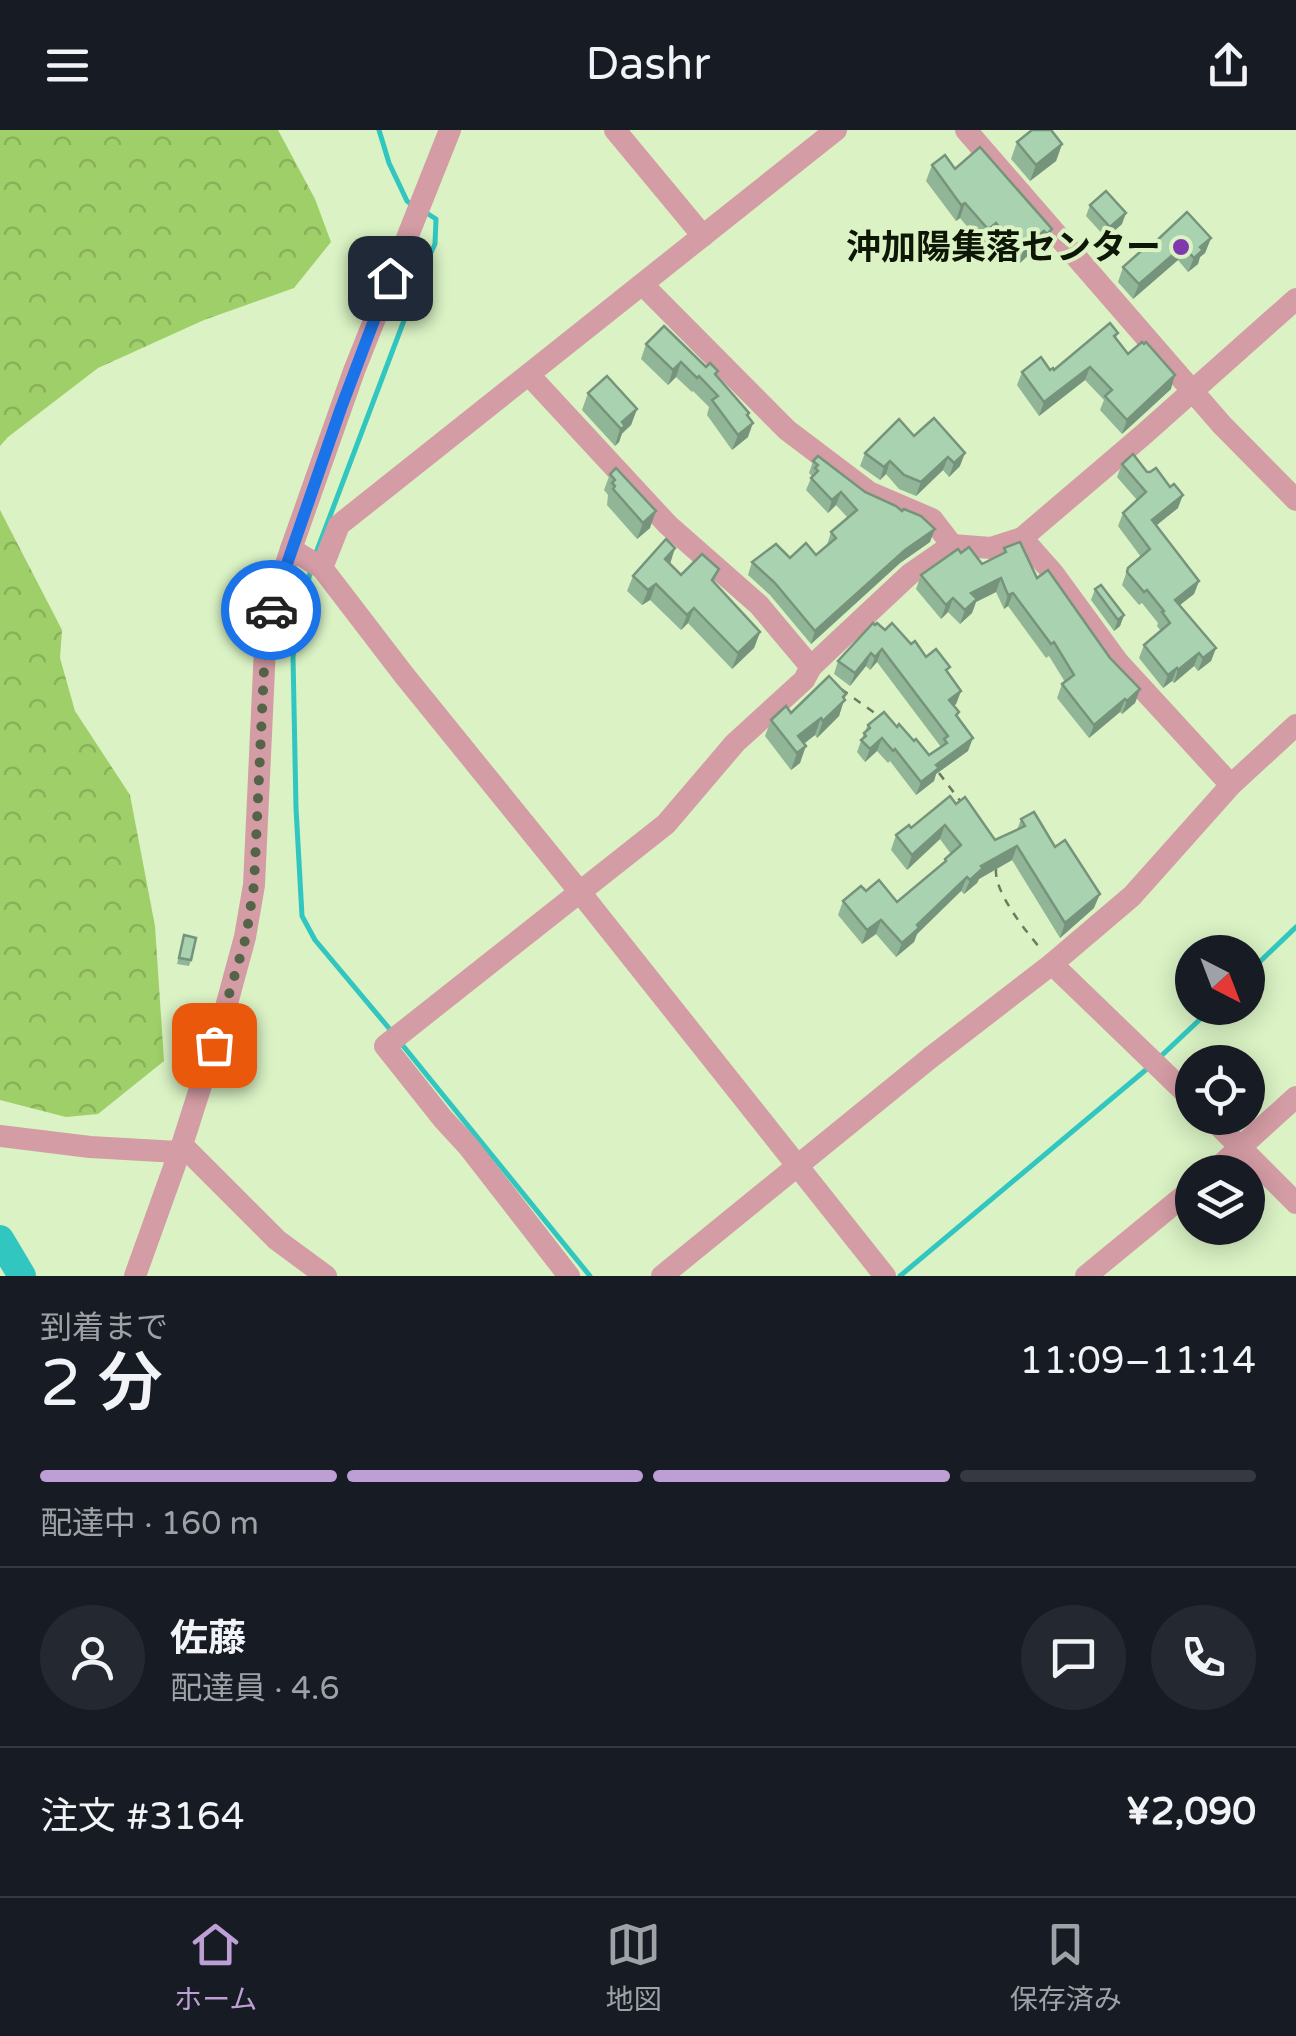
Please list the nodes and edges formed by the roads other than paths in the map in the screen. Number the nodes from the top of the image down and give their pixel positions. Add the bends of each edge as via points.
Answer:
1 (450, 130) edge
2 (616, 130) edge
3 (836, 130) edge
4 (966, 130) edge
5 (702, 236) junction
6 (643, 285) junction
7 (1296, 299) edge
8 (528, 375) junction
9 (1192, 390) junction
10 (1296, 500) edge
11 (1022, 538) junction
12 (952, 545) junction
13 (290, 548) junction
14 (322, 568) junction
15 (811, 668) junction
16 (1296, 725) edge
17 (1232, 785) junction
18 (580, 891) junction
19 (1052, 964) junction
20 (1175, 1083) edge
21 (1296, 1097) edge
22 (1228, 1135) edge
23 (0, 1136) edge
24 (180, 1148) junction
25 (1241, 1148) junction
26 (1233, 1155) edge
27 (797, 1168) junction
28 (1296, 1203) edge
29 (1175, 1204) edge
30 (135, 1276) edge
31 (326, 1276) edge
32 (570, 1276) edge
33 (662, 1276) edge
34 (885, 1276) edge
35 (1086, 1276) edge

1 - 13 street
2 - 5 street
3 - 5 street
4 - 9 street
5 - 6 street
6 - 8 street
6 - 12 street via 786,430 869,492 932,519
7 - 9 street
8 - 14 street via 340,525
8 - 15 street via 668,524 759,606
9 - 10 street
9 - 11 street
11 - 12 street via 991,548
11 - 17 street via 1118,662
12 - 15 street via 910,574
13 - 14 street
13 - 24 street via 266,626 246,937
14 - 18 street
15 - 18 street via 666,824
16 - 17 street
17 - 19 street via 1132,896
18 - 27 street
18 - 32 street via 386,1046
19 - 20 street
19 - 27 street
21 - 25 street
22 - 25 street
23 - 24 street
24 - 30 street
24 - 31 street via 277,1240
25 - 26 street
25 - 28 street
27 - 33 street
27 - 34 street
29 - 35 street

